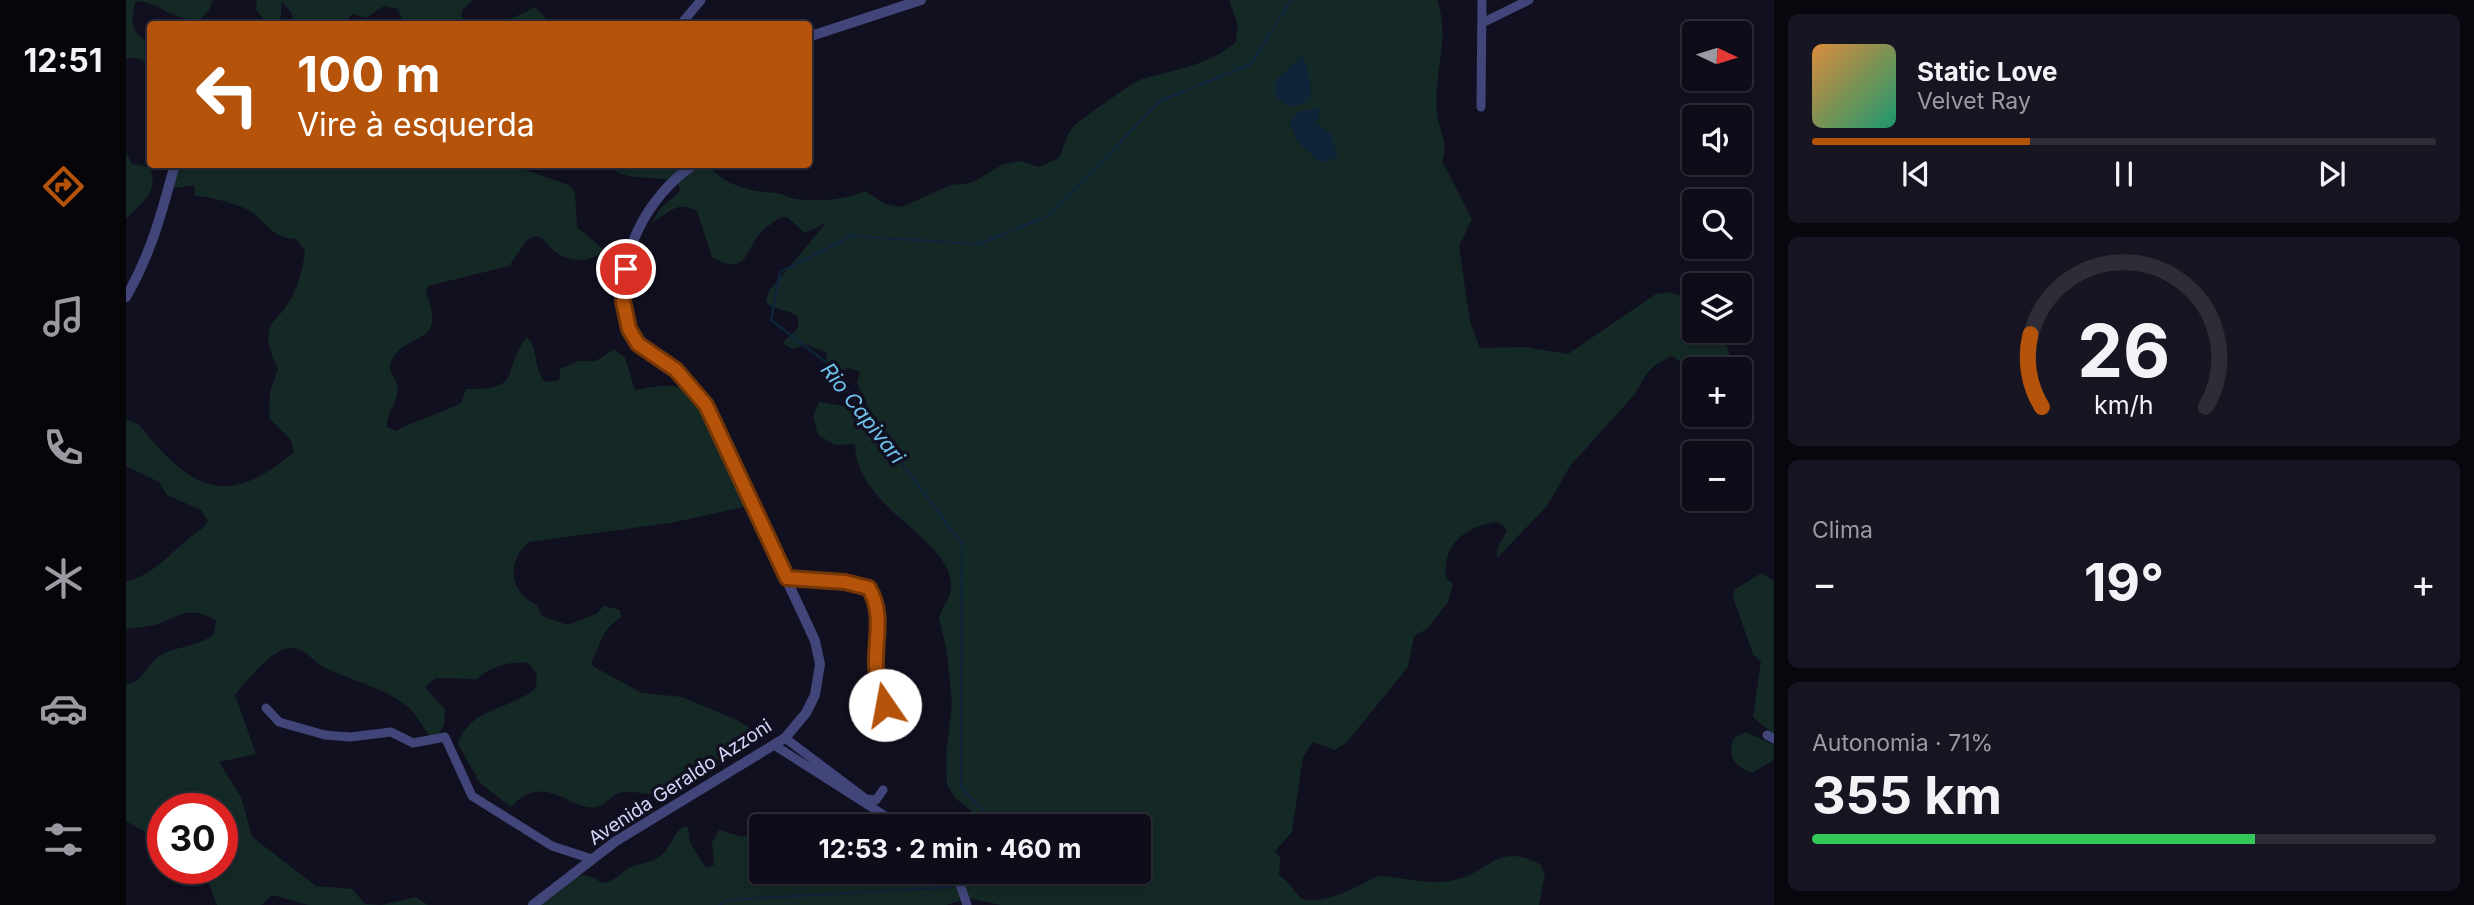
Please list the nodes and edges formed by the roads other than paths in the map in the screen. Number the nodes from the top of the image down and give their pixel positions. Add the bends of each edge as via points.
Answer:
1 (701, 0) edge
2 (921, 0) edge
3 (1482, 0) edge
4 (1529, 0) edge
5 (684, 21) edge
6 (1482, 23) junction
7 (812, 36) edge
8 (1481, 107) dead end
9 (174, 168) edge
10 (691, 168) edge
11 (126, 297) edge
12 (787, 578) junction
13 (885, 705) dead end
14 (266, 708) dead end
15 (785, 738) junction
16 (774, 745) junction
17 (883, 790) dead end
18 (882, 814) edge
19 (592, 859) junction
20 (960, 884) edge
21 (533, 905) edge
22 (967, 905) edge

1 - 5 street
2 - 7 street
3 - 6 street
4 - 6 street
6 - 8 street
9 - 11 street via 156,236
10 - 12 street, Avenida Geraldo Azzoni via 656,201 634,240 624,283 625,317 638,344 676,370 706,405
12 - 13 street via 869,588 877,606 876,665
12 - 15 street, Avenida Geraldo Azzoni via 816,641 820,664 815,695
14 - 19 street via 279,722 325,734 350,737 391,732 413,743 445,737 472,796 552,846
15 - 16 street, Avenida Geraldo Azzoni
15 - 17 street via 866,799 876,800
16 - 18 street
16 - 19 street, Avenida Geraldo Azzoni
19 - 21 street, Avenida Geraldo Azzoni
20 - 22 street

